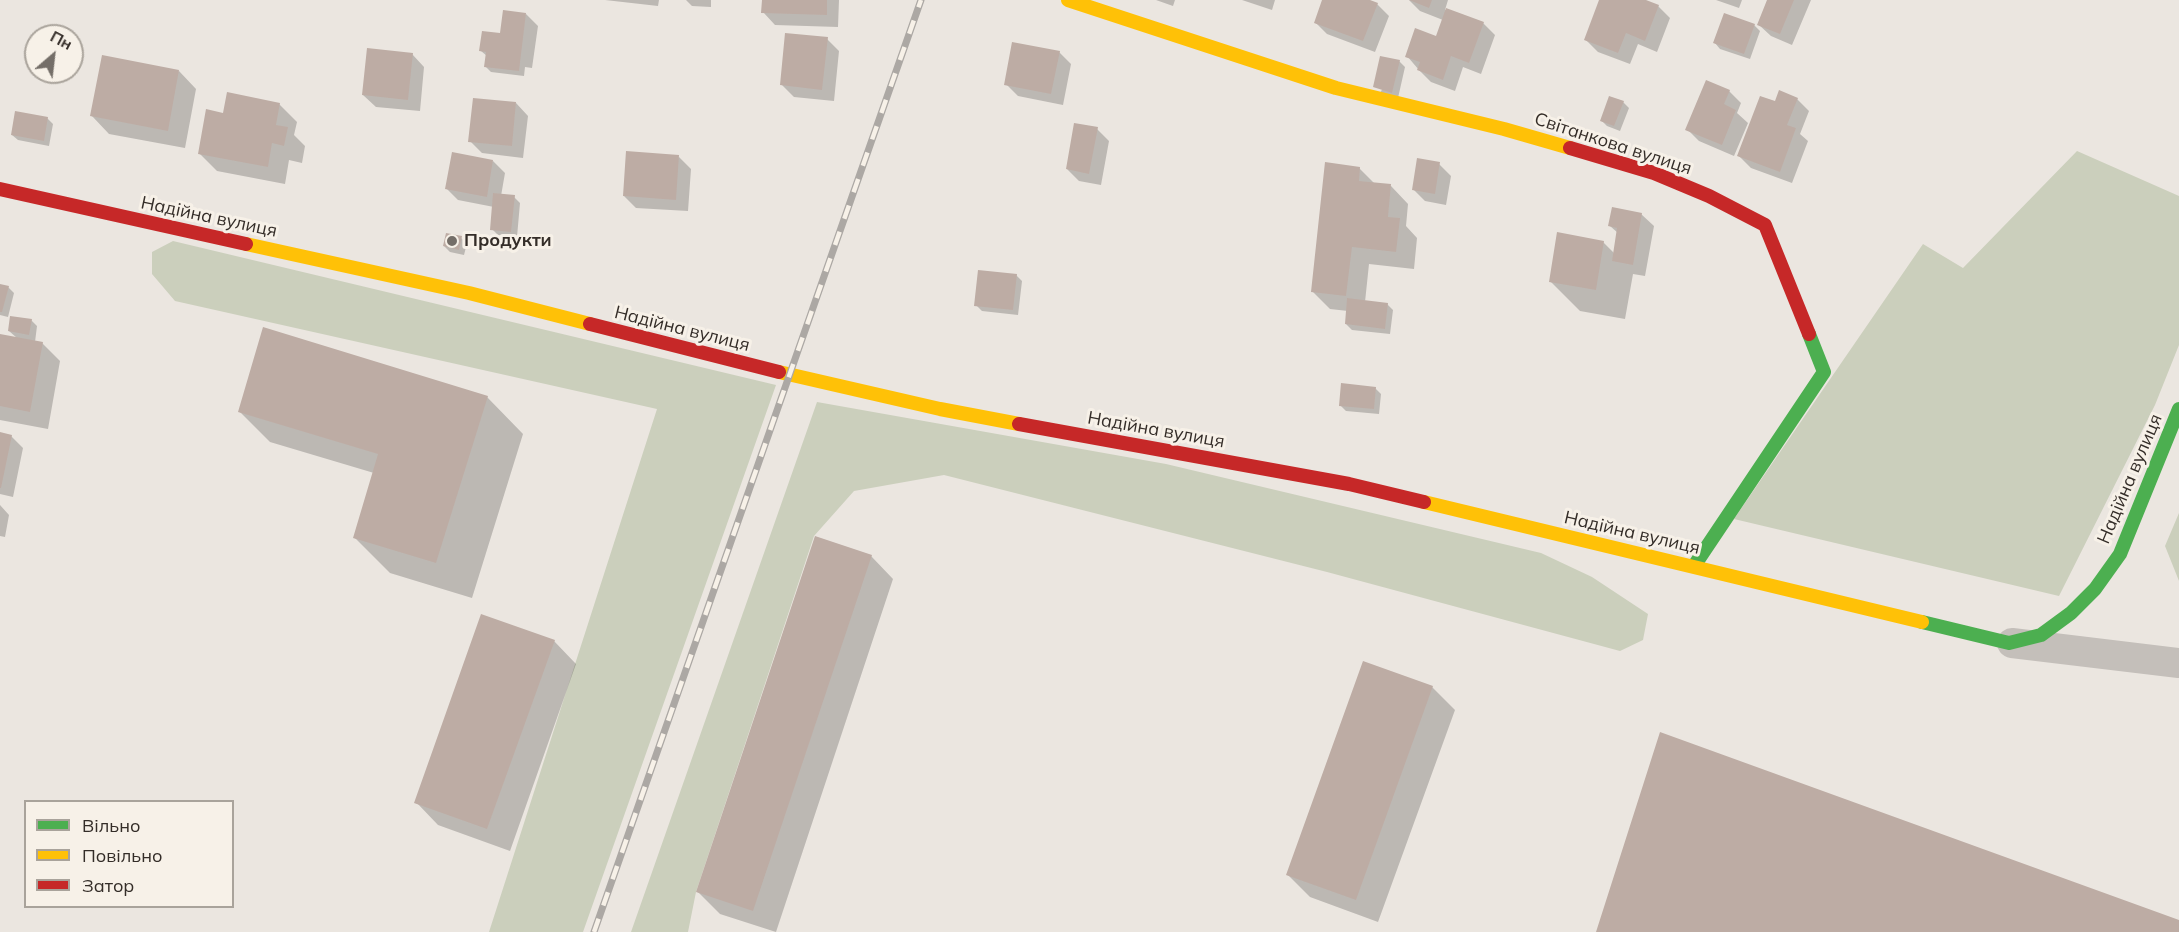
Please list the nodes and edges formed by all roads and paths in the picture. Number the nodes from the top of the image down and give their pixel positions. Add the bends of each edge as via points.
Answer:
1 (1068, 0) edge
2 (0, 189) edge
3 (2179, 409) edge
4 (1694, 566) junction
5 (2009, 643) junction
6 (2179, 663) edge

1 - 4 street, Світанкова вулиця via 1336,88 1504,129 1653,173 1765,225 1824,372
2 - 4 street, Надійна вулиця via 469,293 940,409 1349,484
3 - 5 street, Надійна вулиця via 2120,554 2072,613 2041,635
4 - 5 street, Надійна вулиця
5 - 6 street

